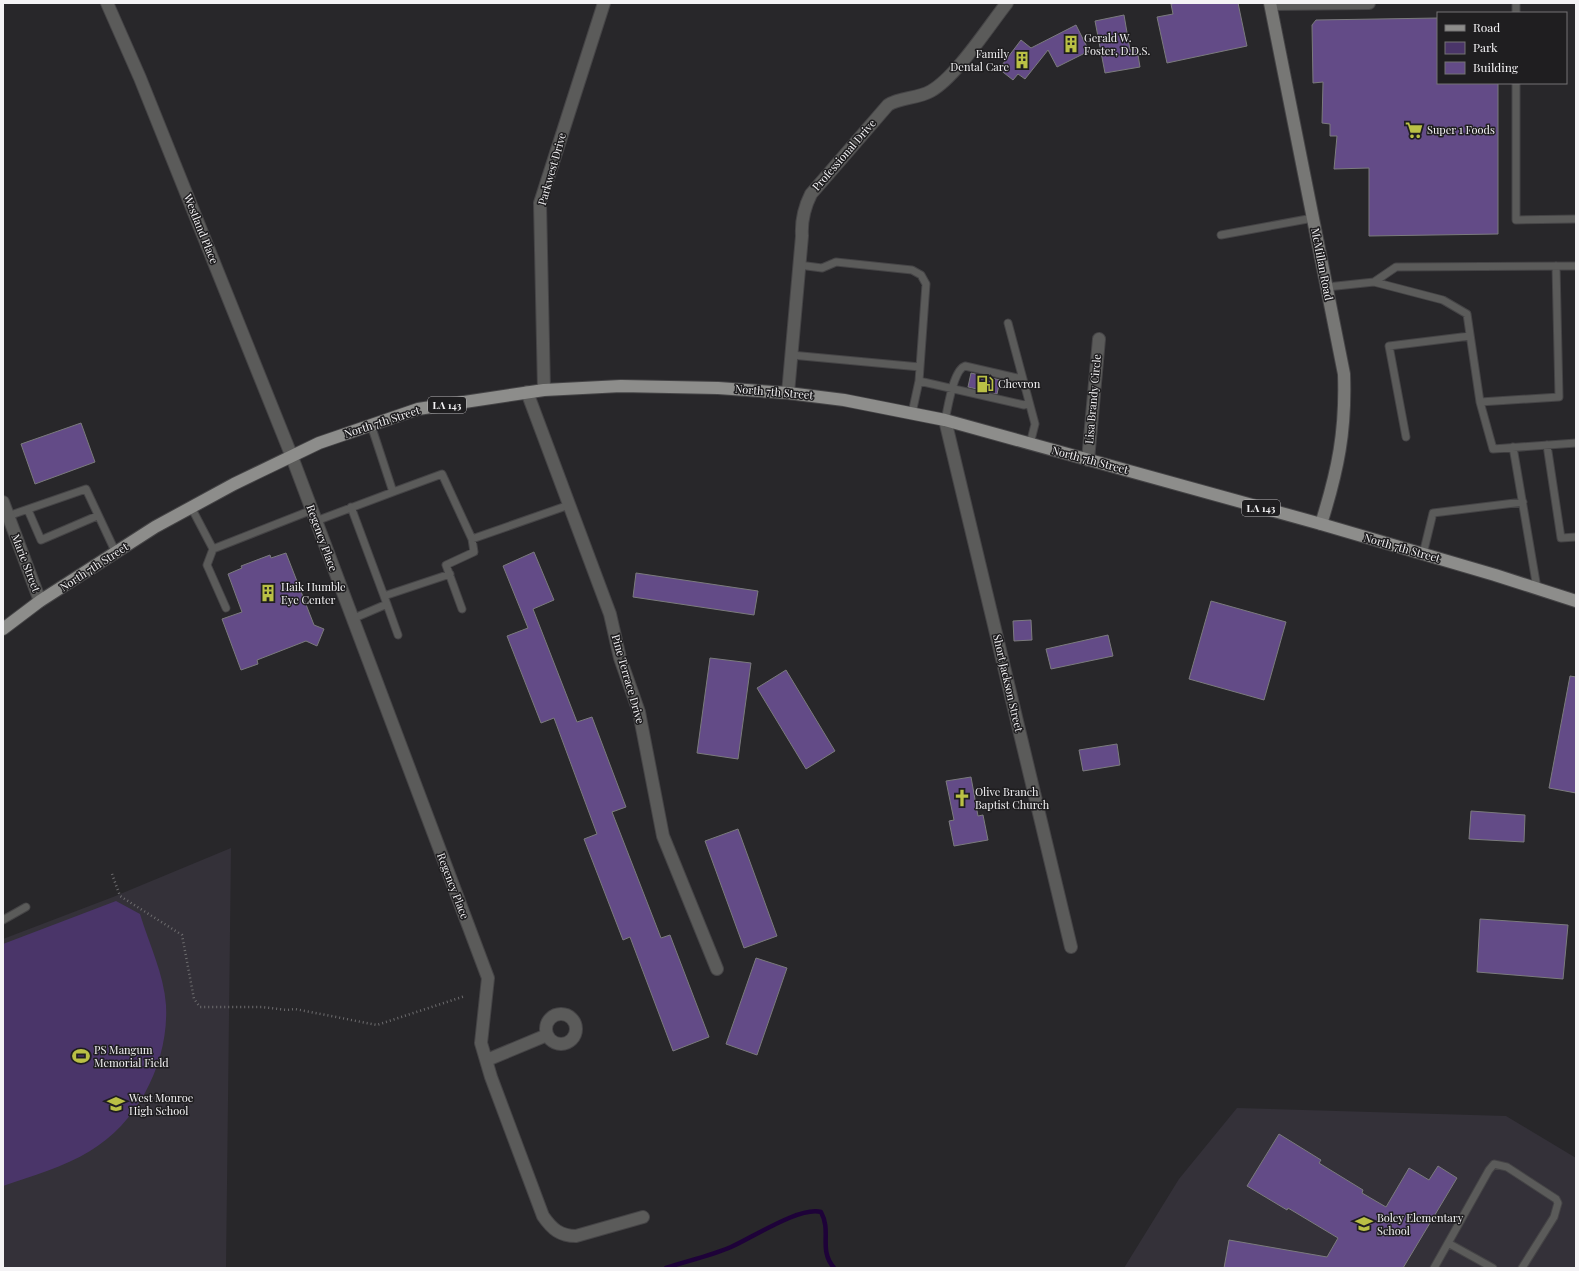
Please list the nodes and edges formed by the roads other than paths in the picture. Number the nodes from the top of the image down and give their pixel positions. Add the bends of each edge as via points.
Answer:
1 (106, 3) edge
2 (604, 3) edge
3 (1007, 3) edge
4 (1271, 3) edge
5 (1369, 3) edge
6 (1516, 84) edge
7 (1313, 218) junction
8 (1576, 219) edge
9 (1221, 235) dead end
10 (799, 265) junction
11 (1556, 266) junction
12 (1576, 266) edge
13 (1374, 282) junction
14 (1327, 287) junction
15 (1008, 323) dead end
16 (1470, 336) junction
17 (1099, 339) dead end
18 (791, 355) junction
19 (920, 367) junction
20 (1022, 377) junction
21 (919, 381) junction
22 (952, 388) junction
23 (544, 390) junction
24 (527, 392) junction
25 (788, 393) junction
26 (1480, 402) junction
27 (1029, 403) junction
28 (912, 413) junction
29 (945, 420) junction
30 (371, 425) junction
31 (1406, 437) dead end
32 (1576, 443) edge
33 (1030, 444) junction
34 (1547, 445) junction
35 (1513, 447) junction
36 (292, 456) junction
37 (1088, 460) junction
38 (393, 492) junction
39 (3, 502) edge
40 (1523, 502) junction
41 (569, 505) junction
42 (351, 506) junction
43 (191, 508) junction
44 (28, 510) junction
45 (314, 515) junction
46 (8, 516) junction
47 (97, 516) junction
48 (1321, 524) junction
49 (1576, 537) edge
50 (472, 539) junction
51 (213, 549) junction
52 (116, 553) junction
53 (1423, 554) junction
54 (450, 574) junction
55 (1537, 588) junction
56 (384, 596) junction
57 (40, 601) junction
58 (1576, 601) edge
59 (387, 604) junction
60 (226, 608) dead end
61 (462, 609) dead end
62 (352, 619) junction
63 (3, 629) edge
64 (398, 636) dead end
65 (26, 907) dead end
66 (3, 920) edge
67 (1071, 946) dead end
68 (717, 969) dead end
69 (547, 1036) dead end
70 (486, 1060) junction
71 (643, 1217) dead end
72 (1448, 1243) junction
73 (1434, 1268) edge
74 (1493, 1268) edge
75 (1522, 1268) edge

1 - 36 street, Westland Place via 140,78
2 - 23 street, Parkwest Drive via 540,203
3 - 10 street, Professional Drive via 954,72 922,95 888,105 811,194 801,221
4 - 5 street
4 - 7 street, McMillan Road
6 - 8 lane via 1516,220
7 - 9 lane
7 - 14 street, McMillan Road
10 - 18 street, Professional Drive
10 - 19 lane via 822,268 836,262 912,270 921,274 926,284
11 - 12 lane
11 - 13 lane via 1396,267
11 - 26 lane via 1559,397
13 - 14 lane
13 - 16 lane via 1443,300 1467,314
14 - 48 street, McMillan Road via 1344,374 1345,407 1342,446
15 - 20 lane
16 - 26 lane
16 - 31 lane via 1389,346
17 - 37 street, Lisa Brandy Circle
18 - 19 lane
18 - 25 street, Professional Drive
19 - 21 lane
20 - 22 lane via 965,366 958,371
20 - 27 lane
21 - 22 lane
21 - 28 lane
22 - 27 lane via 1024,405
22 - 29 lane
23 - 24 main road, North 7th Street / LA 143
23 - 25 main road, North 7th Street / LA 143 via 621,386 718,388
24 - 30 main road, North 7th Street / LA 143 via 418,409
24 - 41 street, Pine Terrace Drive
25 - 28 main road, North 7th Street / LA 143 via 844,400
26 - 35 lane via 1494,449
27 - 33 lane via 1035,424
28 - 29 main road, North 7th Street / LA 143
29 - 33 main road, North 7th Street / LA 143
29 - 67 street, Short Jackson Street
30 - 36 main road, North 7th Street / LA 143 via 319,443
30 - 38 lane
32 - 34 lane
33 - 37 main road, North 7th Street / LA 143
34 - 35 lane
34 - 49 lane via 1561,538
35 - 40 lane
36 - 43 main road, North 7th Street / LA 143
36 - 45 street, Regency Place
37 - 48 main road, North 7th Street / LA 143
38 - 42 lane
38 - 50 lane via 442,474
39 - 46 street, Marie Street
40 - 53 lane via 1432,513
40 - 55 lane
41 - 50 lane
41 - 68 street, Pine Terrace Drive via 610,614 620,658 639,712 663,836
42 - 45 lane
42 - 56 lane
43 - 51 lane
43 - 52 main road, North 7th Street / LA 143 via 155,527
44 - 46 lane
44 - 47 lane via 86,489
44 - 47 lane via 41,540
45 - 51 lane
45 - 62 street, Regency Place
46 - 57 street, Marie Street
47 - 52 lane
48 - 53 main road, North 7th Street / LA 143
50 - 54 lane via 474,552 446,565
51 - 60 lane via 207,565
52 - 57 main road, North 7th Street / LA 143
53 - 55 main road, North 7th Street / LA 143
54 - 56 lane
54 - 61 lane
55 - 58 main road, North 7th Street / LA 143
56 - 59 lane
57 - 63 main road, North 7th Street / LA 143
59 - 62 lane
59 - 64 lane
62 - 70 street, Regency Place via 488,978 482,1043
65 - 66 lane
69 - 70 street
70 - 71 street, Regency Place via 543,1216 551,1227 565,1236 576,1236
72 - 73 lane
72 - 74 lane
72 - 75 lane via 1489,1170 1494,1164 1501,1165 1556,1199 1558,1203 1554,1217

